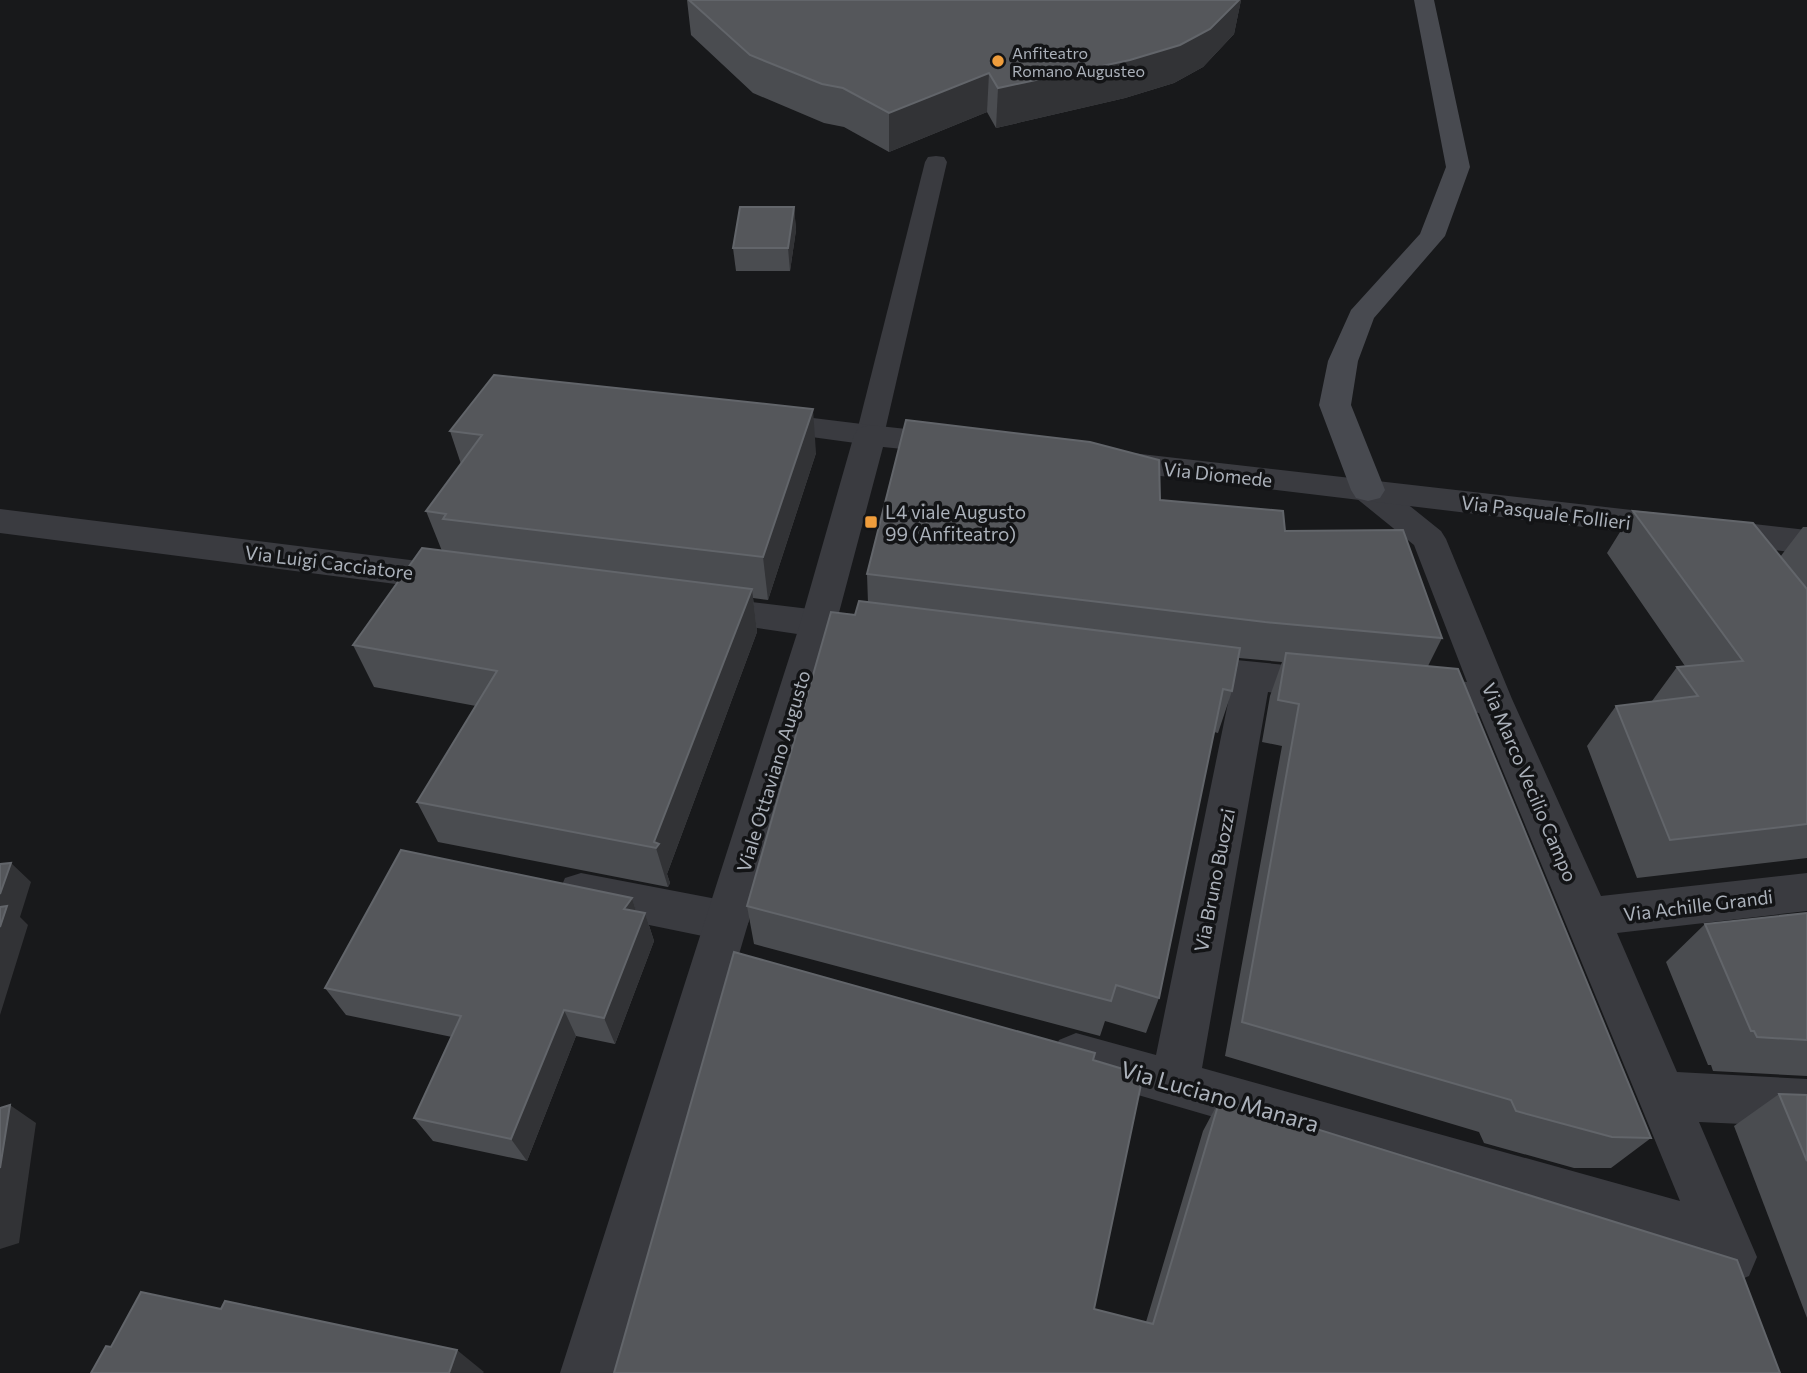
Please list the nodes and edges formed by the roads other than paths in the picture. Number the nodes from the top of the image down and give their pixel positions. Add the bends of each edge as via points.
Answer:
1 (1424, 0) edge
2 (936, 162) dead end
3 (732, 418) edge
4 (870, 435) junction
5 (981, 447) edge
6 (1077, 458) edge
7 (1368, 490) junction
8 (0, 520) edge
9 (1719, 533) junction
10 (1807, 542) edge
11 (1743, 563) edge
12 (485, 582) edge
13 (666, 605) edge
14 (818, 624) junction
15 (886, 632) edge
16 (1157, 666) edge
17 (1252, 677) junction
18 (1493, 699) junction
19 (537, 883) edge
20 (1807, 892) edge
21 (1588, 917) junction
22 (733, 949) junction
23 (1040, 1046) edge
24 (1175, 1083) junction
25 (1662, 1096) junction
26 (1807, 1103) edge
27 (1723, 1239) junction
28 (1742, 1288) edge
29 (588, 1373) edge

1 - 7 main road via 1458,167 1432,236 1361,316 1343,361 1335,405
2 - 4 street, Viale Ottaviano Augusto
3 - 4 street
4 - 5 street
4 - 14 street, Viale Ottaviano Augusto
6 - 7 street, Via Diomede
7 - 9 street, Via Pasquale Follieri
7 - 18 street, Via Marco Vecilio Campo via 1429,539
8 - 12 street, Via Luigi Cacciatore
9 - 10 street, Via Pasquale Follieri
9 - 11 street
13 - 14 street
14 - 15 street
14 - 22 street, Viale Ottaviano Augusto
16 - 17 street
17 - 18 street
17 - 24 street, Via Bruno Buozzi
18 - 21 street, Via Marco Vecilio Campo
19 - 22 street
20 - 21 street, Via Achille Grandi
21 - 25 street, Via Marco Vecilio Campo
22 - 29 street, Viale Ottaviano Augusto
23 - 24 street, Via Luciano Manara
24 - 27 street, Via Luciano Manara
25 - 26 street
25 - 27 street, Via Marco Vecilio Campo
27 - 28 street, Via Marco Vecilio Campo

